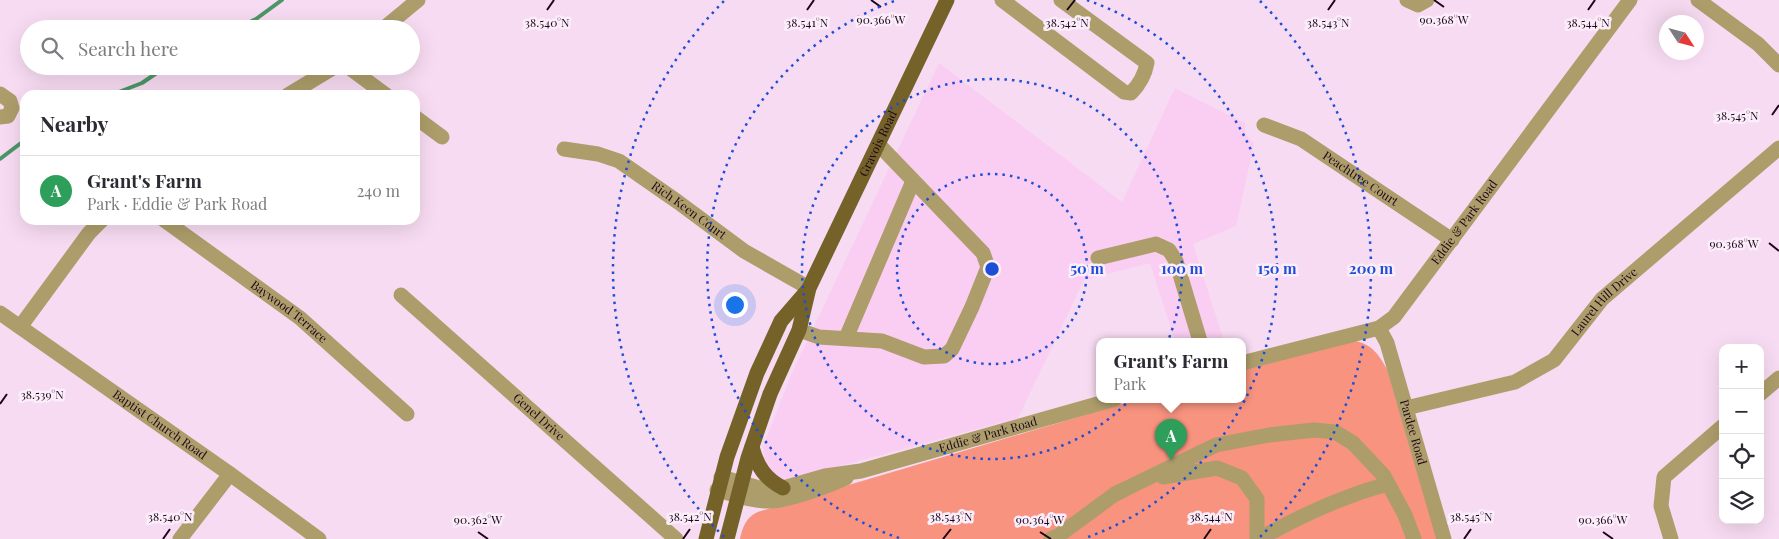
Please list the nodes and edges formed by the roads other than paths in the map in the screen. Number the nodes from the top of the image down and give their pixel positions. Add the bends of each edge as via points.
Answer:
1 (418, 0) edge
2 (947, 0) edge
3 (1061, 0) edge
4 (1407, 0) edge
5 (1427, 0) edge
6 (1630, 0) edge
7 (1698, 0) edge
8 (1004, 1) edge
9 (394, 20) edge
10 (1779, 65) edge
11 (321, 75) edge
12 (359, 75) edge
13 (296, 90) edge
14 (379, 90) edge
15 (0, 94) edge
16 (0, 118) edge
17 (420, 121) edge
18 (1264, 125) dead end
19 (442, 137) dead end
20 (878, 145) junction
21 (1779, 148) edge
22 (564, 149) dead end
23 (913, 181) junction
24 (97, 225) edge
25 (171, 225) edge
26 (1452, 240) junction
27 (1098, 258) dead end
28 (810, 288) junction
29 (402, 295) dead end
30 (1, 317) edge
31 (20, 327) junction
32 (1379, 328) junction
33 (799, 330) junction
34 (846, 338) junction
35 (1199, 338) edge
36 (1246, 362) edge
37 (1779, 378) edge
38 (1764, 391) edge
39 (1101, 403) edge
40 (1406, 408) junction
41 (407, 414) dead end
42 (1719, 429) edge
43 (752, 447) junction
44 (861, 471) junction
45 (230, 474) junction
46 (719, 483) junction
47 (1388, 484) junction
48 (783, 488) junction
49 (740, 489) junction
50 (1115, 494) junction
51 (180, 539) edge
52 (319, 539) edge
53 (676, 539) edge
54 (706, 539) edge
55 (727, 539) edge
56 (1051, 539) edge
57 (1258, 539) edge
58 (1414, 539) edge
59 (1444, 539) edge
60 (1671, 539) edge

1 - 9 street
2 - 20 main road, Gravois Road
3 - 8 street via 1147,63 1146,71 1131,93 1124,92
4 - 5 street via 1418,5
6 - 26 street, Eddie & Park Road
7 - 10 street via 1758,44
11 - 13 street
12 - 14 street
15 - 16 street via 10,101 12,108 8,116
17 - 19 street
18 - 26 street, Peachtree Court via 1300,139
20 - 23 street
20 - 28 main road, Gravois Road
21 - 40 street, Laurel Hill Drive via 1602,299 1554,360 1515,382
22 - 28 street, Rich Keen Court via 619,161 744,251
23 - 34 street
23 - 34 street via 983,253 988,267 972,307 952,349 944,356 924,357 882,342
24 - 31 street
25 - 41 street, Baywood Terrace via 300,318
26 - 32 street, Eddie & Park Road via 1394,317
27 - 35 street via 1156,244 1169,250 1176,261
28 - 33 main road, Gravois Road
28 - 46 main road, Gravois Road via 781,321 745,402
29 - 53 street, Genel Drive
30 - 31 street, Baptist Church Road
31 - 45 street, Baptist Church Road
32 - 36 street, Eddie & Park Road
32 - 40 street, Pardee Road via 1387,343
33 - 34 street via 819,337
33 - 43 main road, Gravois Road via 770,394
37 - 38 street
39 - 44 street, Eddie & Park Road
40 - 59 street, Pardee Road
42 - 60 street via 1664,477 1661,506
43 - 48 main road via 766,477
43 - 49 main road, Gravois Road
44 - 48 street, Eddie & Park Road via 825,476
44 - 49 street, Eddie & Park Road via 830,486 771,501 754,500
45 - 51 street
45 - 52 street, Baptist Church Road
46 - 49 street, Eddie & Park Road
46 - 54 main road, Gravois Road
47 - 50 street via 1353,442 1335,432 1314,430 1216,445
47 - 57 street via 1357,492
47 - 58 street
48 - 49 street, Eddie & Park Road
49 - 55 main road, Gravois Road
50 - 56 street
50 - 57 street via 1170,475 1217,468 1242,478 1257,499

